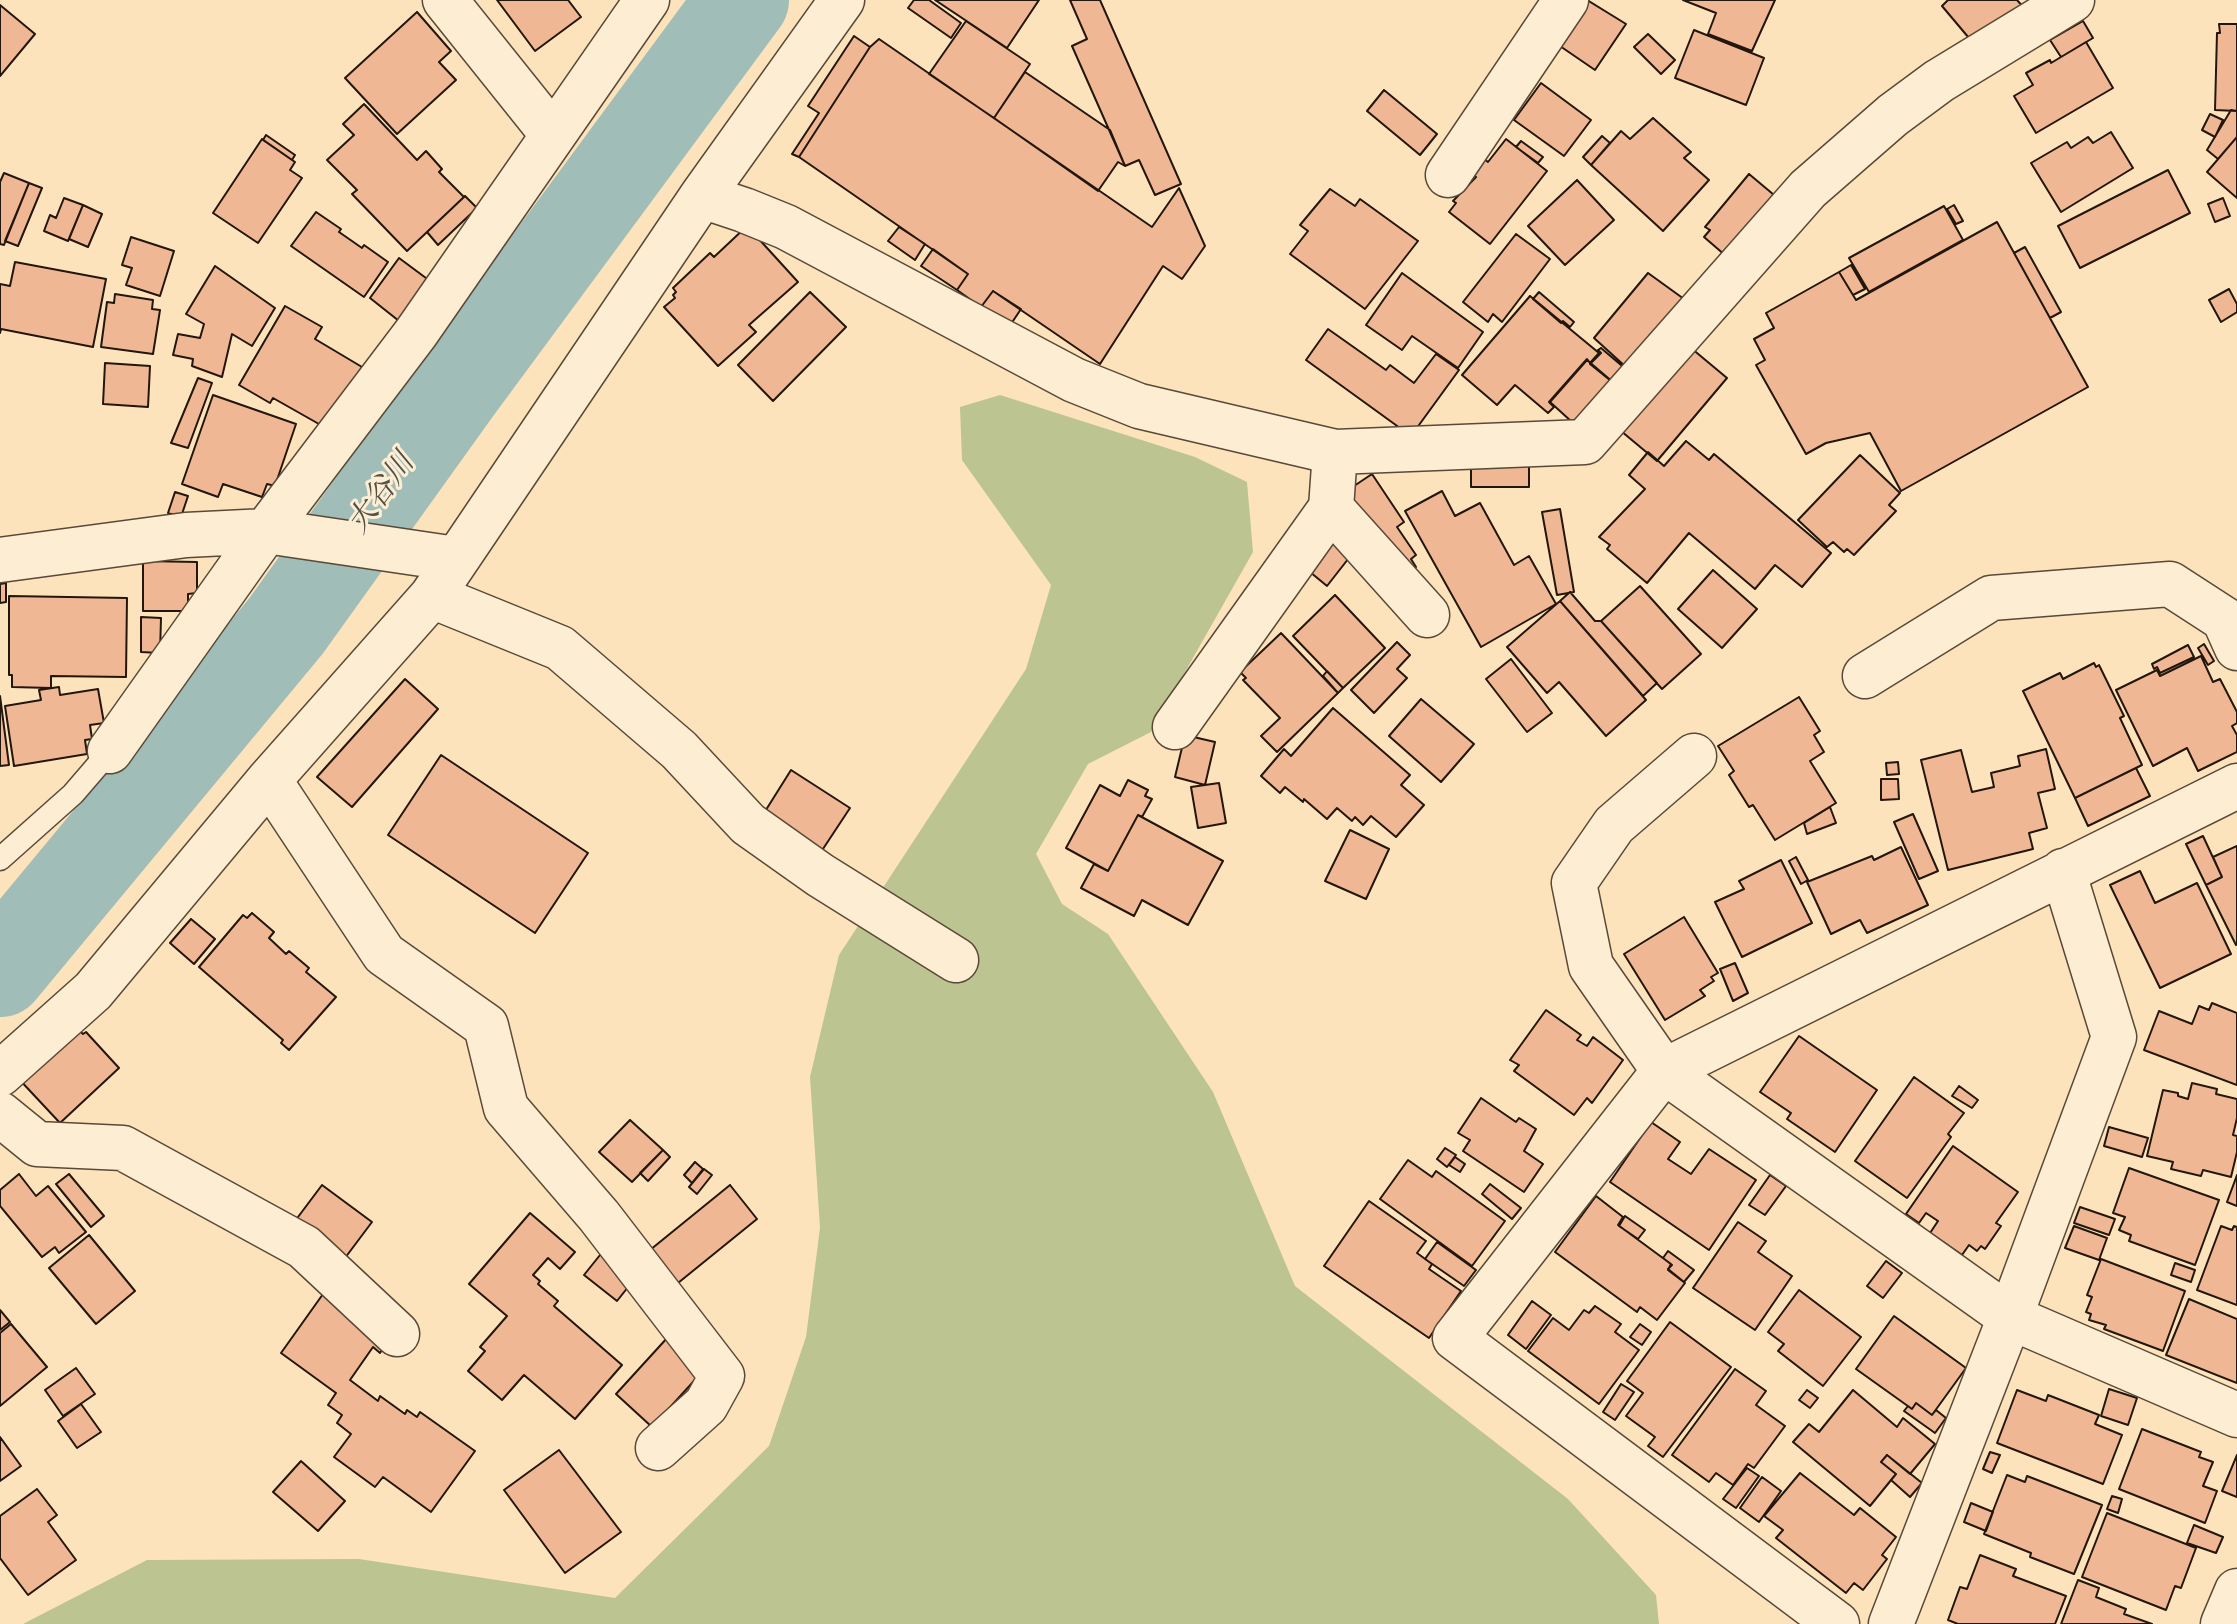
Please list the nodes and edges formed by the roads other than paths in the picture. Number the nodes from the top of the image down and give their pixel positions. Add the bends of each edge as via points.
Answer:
1 (445, 0) edge
2 (647, 0) edge
3 (842, 0) edge
4 (1566, 0) edge
5 (2072, 0) edge
6 (553, 135) junction
7 (1448, 175) dead end
8 (702, 196) junction
9 (1335, 452) junction
10 (1331, 508) junction
11 (274, 533) junction
12 (442, 556) junction
13 (0, 560) edge
14 (432, 596) junction
15 (1427, 615) dead end
16 (2237, 648) edge
17 (1865, 676) dead end
18 (1175, 727) dead end
19 (110, 751) joint
20 (1694, 756) dead end
21 (269, 780) junction
22 (2237, 786) edge
23 (0, 859) edge
24 (2063, 871) junction
25 (956, 960) dead end
26 (1664, 1071) junction
27 (0, 1074) edge
28 (0, 1114) edge
29 (2010, 1317) junction
30 (397, 1334) dead end
31 (2237, 1415) edge
32 (658, 1448) dead end
33 (2237, 1591) edge
34 (1837, 1624) edge
35 (1891, 1624) edge
36 (2223, 1624) edge

1 - 6 street
2 - 6 street
3 - 8 street
4 - 7 street
5 - 9 street via 1939,81 1808,189 1585,442
6 - 11 street
8 - 9 street via 786,227 1074,380 1139,406
8 - 12 street
9 - 10 street
10 - 15 street
10 - 18 street
11 - 12 street
11 - 13 street via 186,535
11 - 19 street
12 - 14 street
14 - 21 street
14 - 25 street via 560,648 679,750 748,824
16 - 17 street via 2224,619 2170,584 1991,598
19 - 23 lane via 73,794
20 - 26 street via 1614,825 1574,883 1591,966
21 - 27 street via 93,991
21 - 32 street via 384,954 486,1026 506,1108 599,1216 722,1376 706,1405
22 - 24 street
24 - 26 street
24 - 29 street via 2114,1037
26 - 29 street
26 - 34 street via 1455,1338
28 - 30 street via 37,1144 123,1148 304,1247
29 - 31 street
29 - 35 street
33 - 36 street

